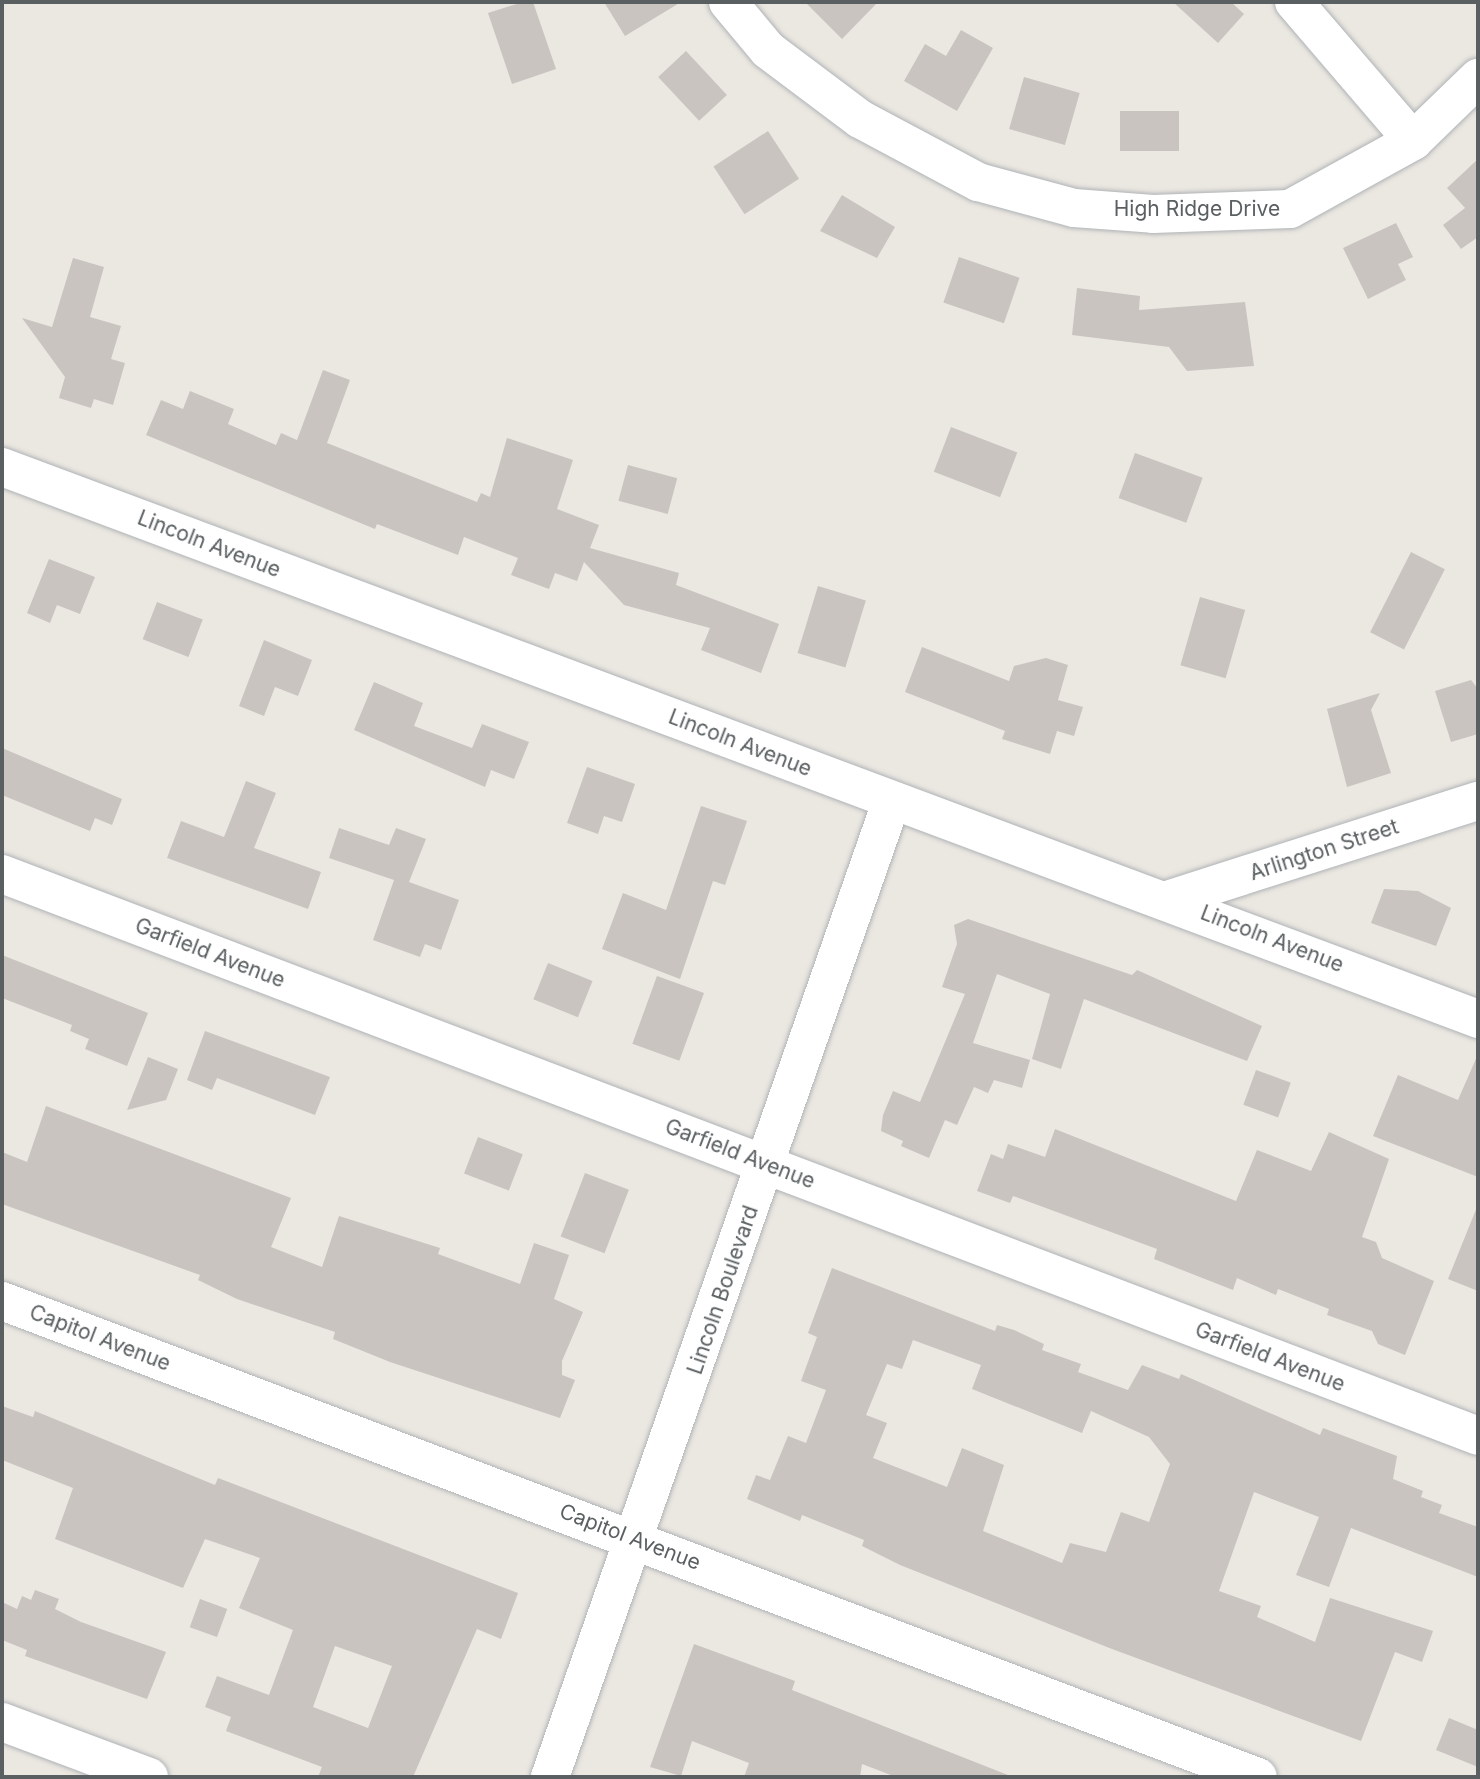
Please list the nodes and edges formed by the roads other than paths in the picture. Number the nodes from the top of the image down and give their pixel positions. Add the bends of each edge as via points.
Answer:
1 (728, 2) edge
2 (1294, 2) edge
3 (1478, 78) edge
4 (1413, 141) junction
5 (2, 467) edge
6 (892, 800) junction
7 (1478, 801) edge
8 (2, 874) edge
9 (1170, 899) junction
10 (1478, 1019) edge
11 (767, 1164) junction
12 (2, 1301) edge
13 (1478, 1436) edge
14 (637, 1539) junction
15 (2, 1722) edge
16 (149, 1777) edge
17 (550, 1777) edge
18 (1258, 1777) edge

1 - 4 street, High Ridge Drive via 768,50 860,119 978,182 1074,208 1153,214 1290,209
2 - 4 street
3 - 4 street, High Ridge Drive
5 - 6 street, Lincoln Avenue
6 - 9 street, Lincoln Avenue
6 - 11 street, Lincoln Boulevard
7 - 9 street, Arlington Street
8 - 11 street, Garfield Avenue
9 - 10 street, Lincoln Avenue
11 - 13 street, Garfield Avenue
11 - 14 street, Lincoln Boulevard
12 - 14 street, Capitol Avenue
14 - 17 street, Lincoln Boulevard
14 - 18 street, Capitol Avenue
15 - 16 street

